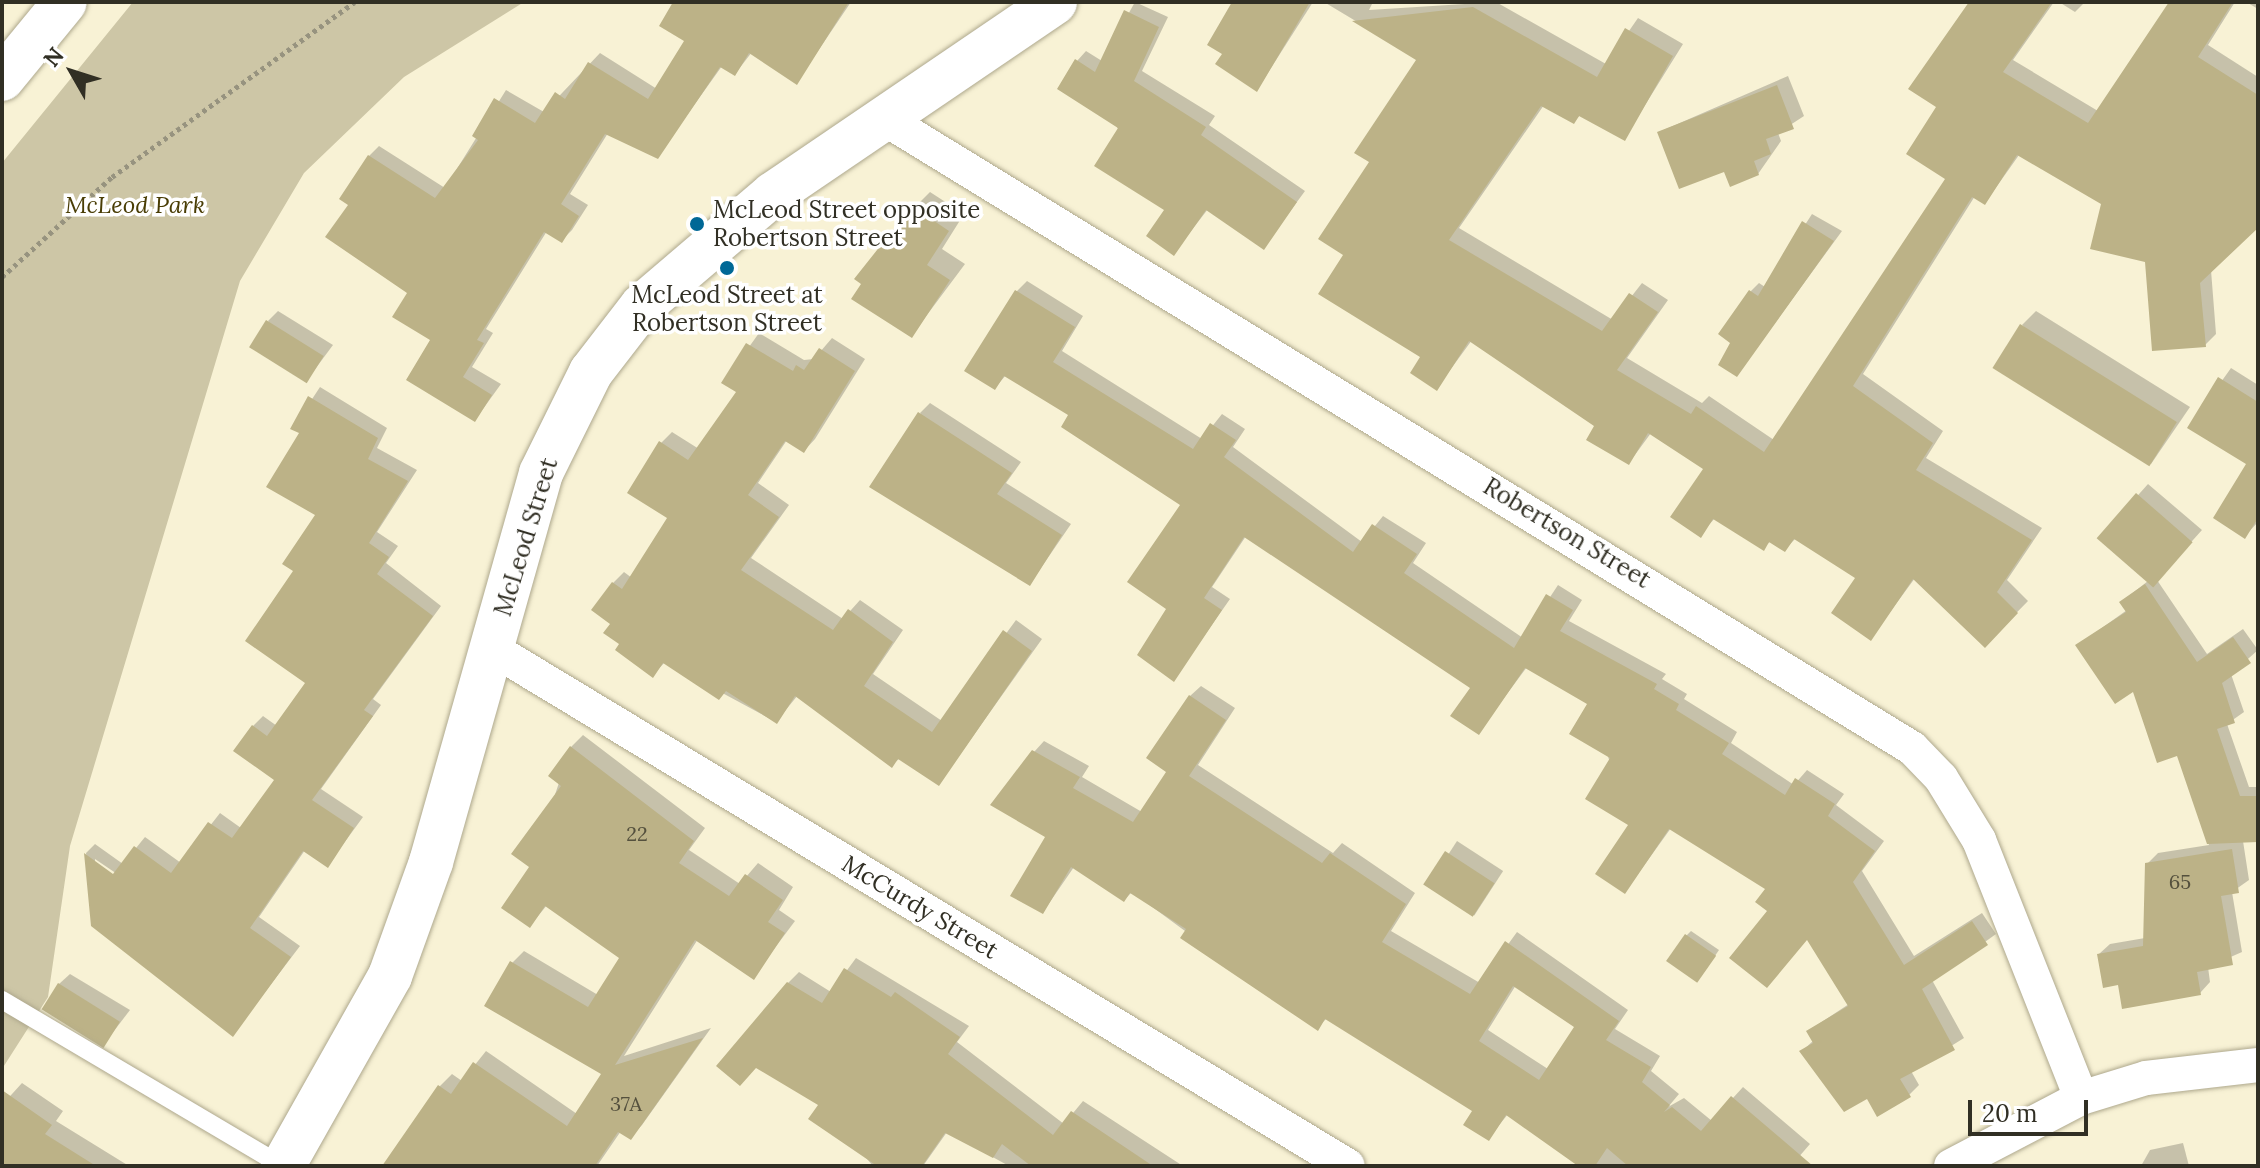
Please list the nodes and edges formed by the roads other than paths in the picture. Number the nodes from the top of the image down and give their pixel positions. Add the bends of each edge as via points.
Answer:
1 (65, 2) edge
2 (1055, 2) edge
3 (2, 79) edge
4 (885, 119) junction
5 (491, 648) junction
6 (2, 1000) edge
7 (2258, 1065) edge
8 (2081, 1098) junction
9 (283, 1166) edge
10 (1348, 1166) edge
11 (1951, 1166) edge

1 - 3 main road
2 - 4 main road, McLeod Street
4 - 5 main road, McLeod Street via 707,247 642,306 591,372 541,473
4 - 8 street, Robertson Street via 1912,748 1941,778 1979,840
5 - 9 main road, McLeod Street via 390,976
5 - 10 street, McCurdy Street
6 - 9 lane
7 - 8 street via 2146,1078
8 - 11 street

